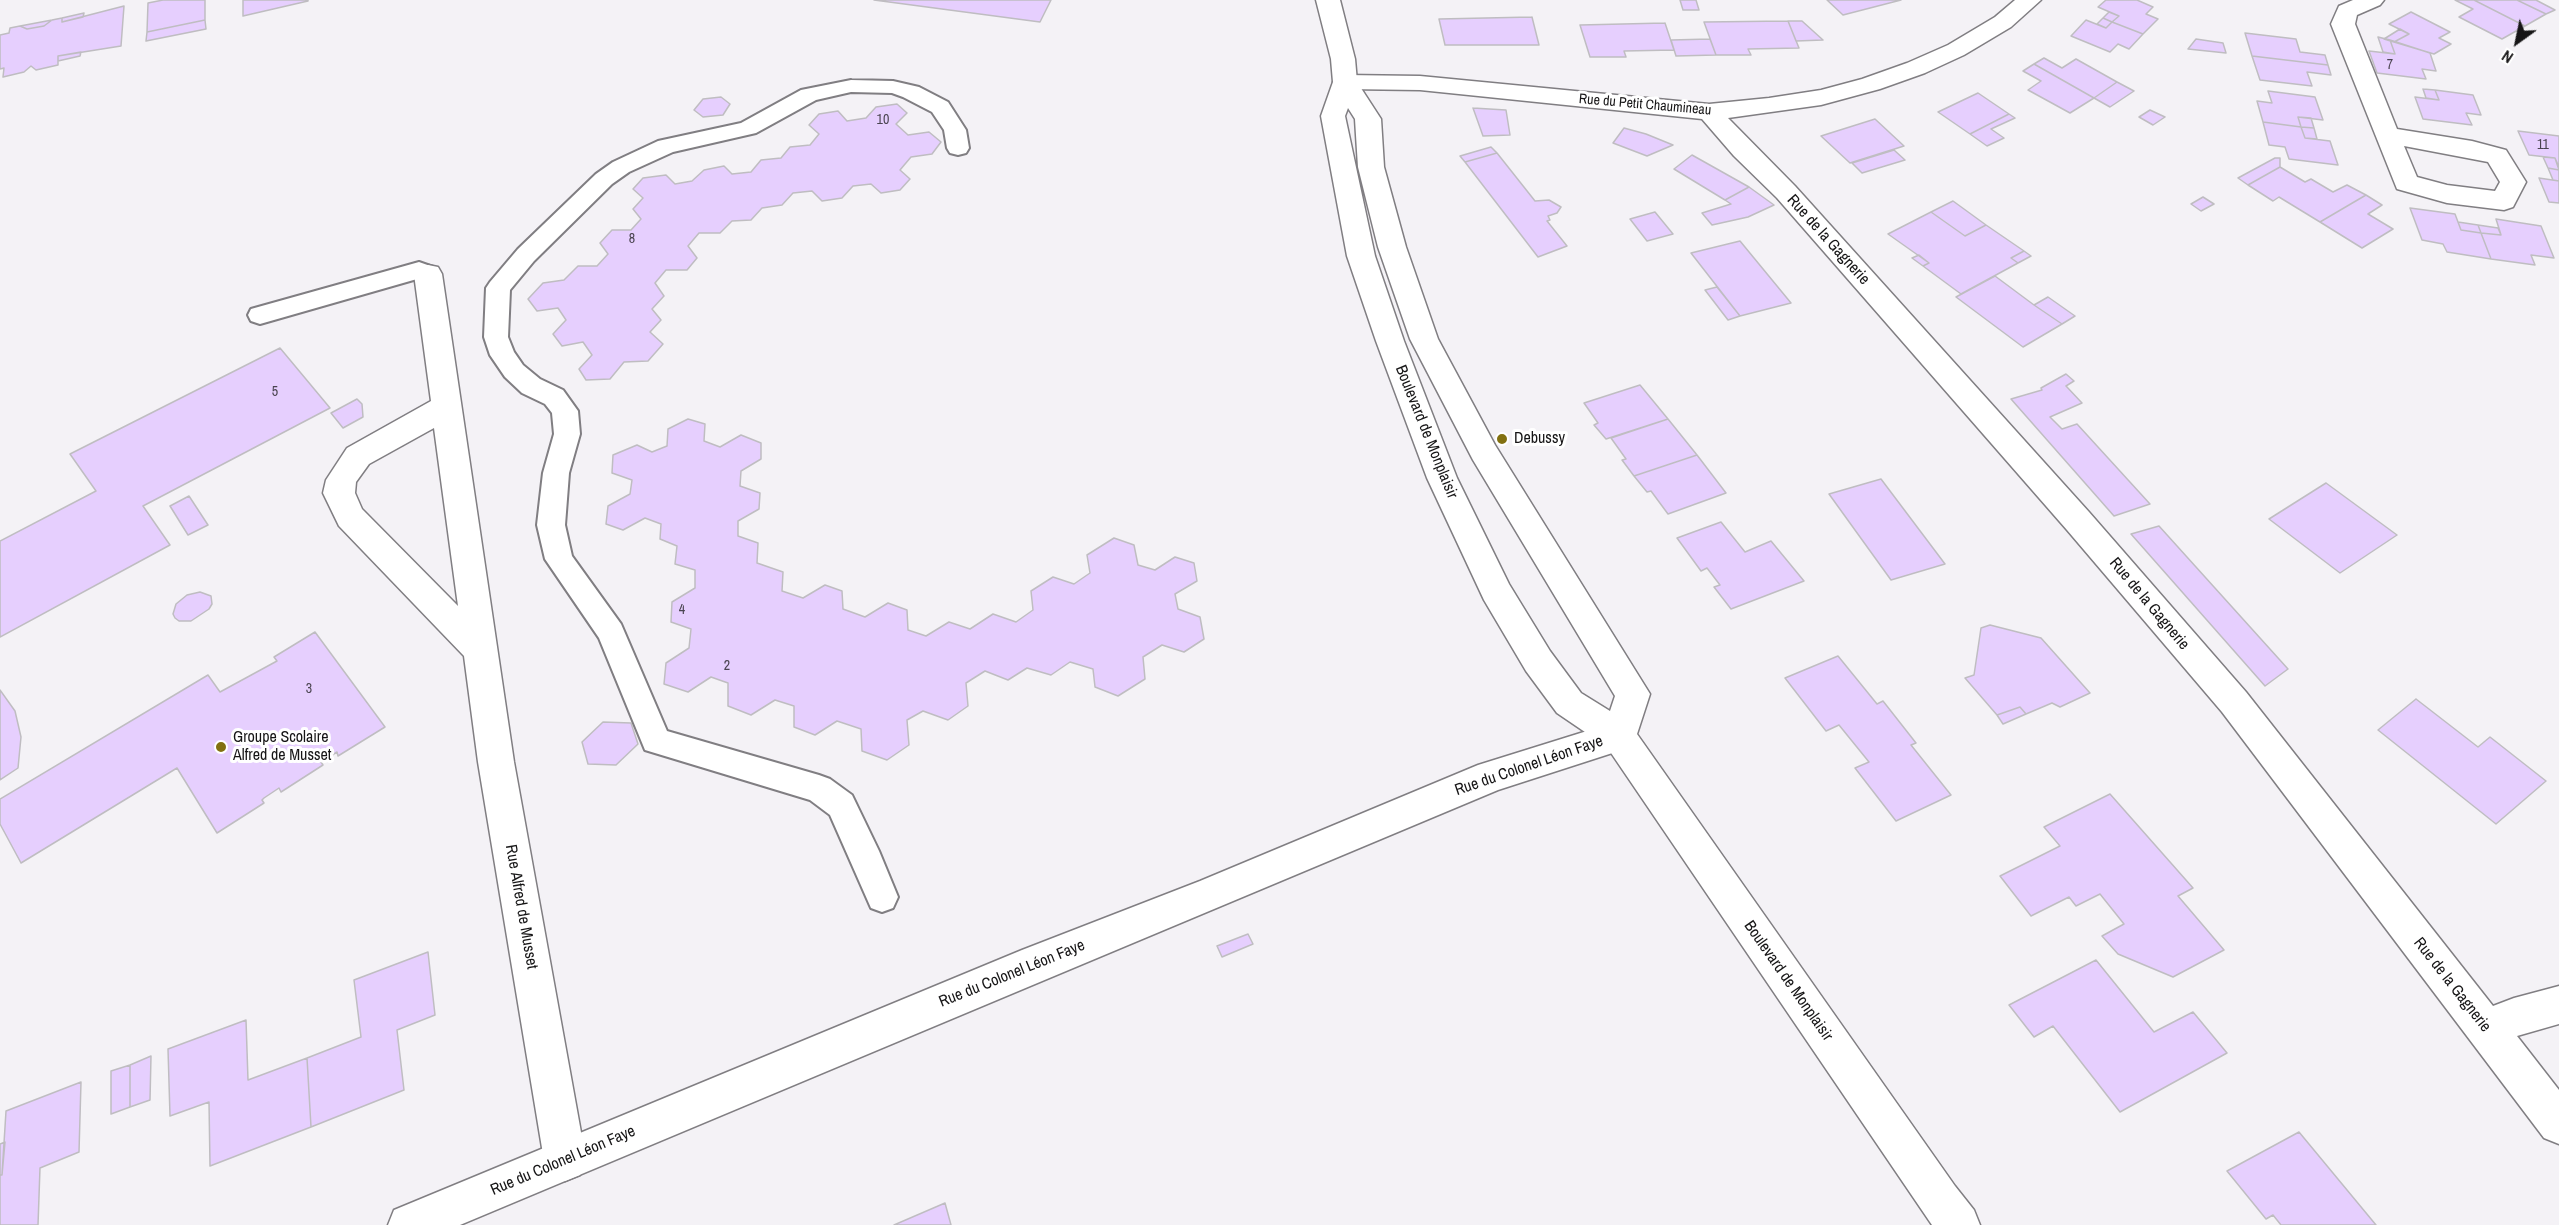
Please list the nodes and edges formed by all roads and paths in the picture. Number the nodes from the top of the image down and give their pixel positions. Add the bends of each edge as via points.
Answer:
1 (1328, 0) edge
2 (2030, 0) edge
3 (2372, 0) edge
4 (1345, 82) junction
5 (1709, 112) junction
6 (2388, 136) dead end
7 (958, 148) dead end
8 (428, 274) joint
9 (260, 315) dead end
10 (446, 405) junction
11 (482, 652) junction
12 (1619, 736) junction
13 (882, 897) dead end
14 (2559, 1005) edge
15 (2487, 1030) junction
16 (2559, 1122) edge
17 (565, 1160) junction
18 (409, 1225) edge
19 (1959, 1225) edge

1 - 4 street, Boulevard de Monplaisir
2 - 5 street, Rue du Petit Chaumineau via 2003,22 1956,50 1878,82 1821,97
3 - 6 street via 2346,11 2343,24
4 - 5 street, Rue du Petit Chaumineau via 1420,83
4 - 12 street, Boulevard de Monplaisir via 1368,119 1374,181 1424,339 1484,452 1633,694
4 - 12 street, Boulevard de Monplaisir via 1333,116 1361,256 1442,478 1496,591 1538,661 1569,703
5 - 15 street, Rue de la Gagnerie via 1786,192 2234,702
7 - 13 lane via 955,130 940,107 911,92 883,86 851,86 809,95 748,128 666,146 621,167 534,247 498,288 496,337 502,355 514,371 531,386 554,397 565,411 567,434 556,473 551,525 559,559 611,632 656,741 819,789 841,805
8 - 9 lane via 419,270
8 - 10 street, Rue Alfred de Musset
10 - 11 street, Rue Alfred de Musset
10 - 11 street via 358,456 340,480 339,493 350,517
11 - 17 street, Rue Alfred de Musset via 496,762
12 - 17 street, Rue du Colonel Léon Faye via 1491,776
12 - 19 street, Boulevard de Monplaisir
14 - 15 street via 2514,1017
15 - 16 street, Rue de la Gagnerie
17 - 18 street, Rue du Colonel Léon Faye

